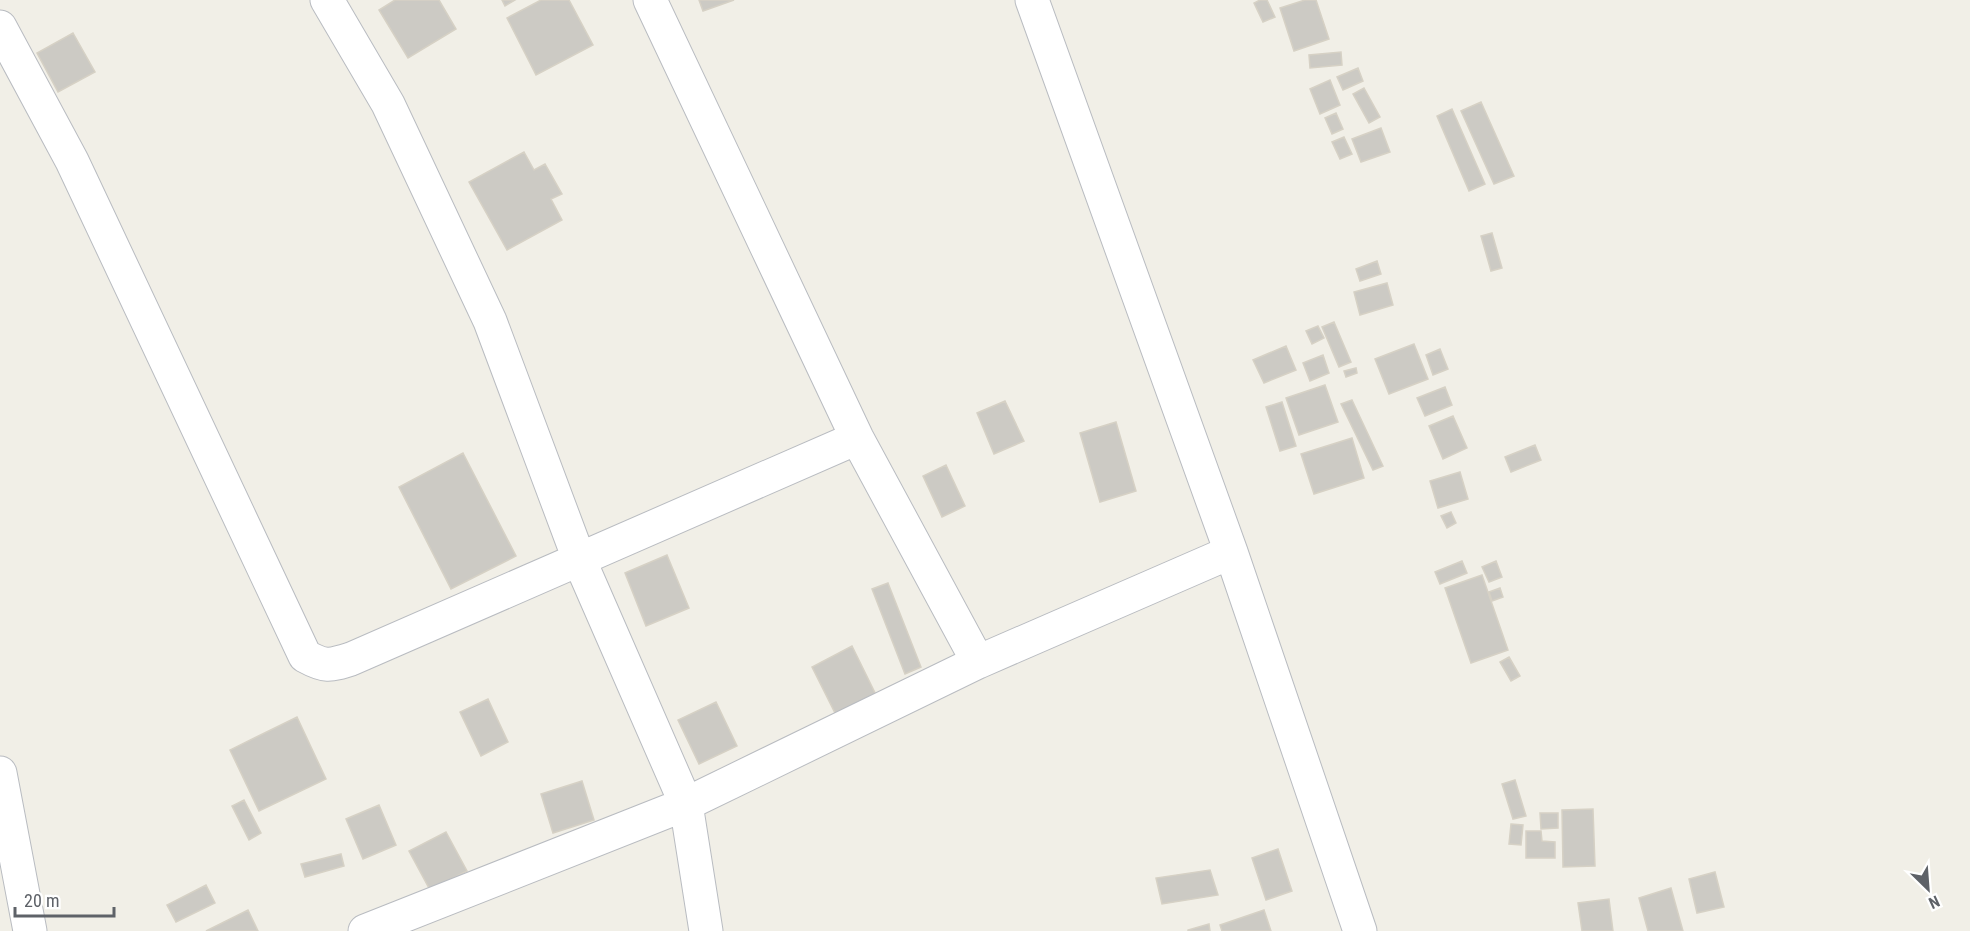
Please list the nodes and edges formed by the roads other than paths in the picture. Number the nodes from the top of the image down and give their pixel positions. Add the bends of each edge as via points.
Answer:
1 (327, 0) edge
2 (650, 0) edge
3 (1032, 0) edge
4 (0, 27) edge
5 (857, 438) junction
6 (1231, 552) junction
7 (579, 559) junction
8 (978, 662) junction
9 (0, 773) edge
10 (686, 804) junction
11 (30, 931) edge
12 (365, 931) edge
13 (705, 931) edge
14 (1360, 931) edge

1 - 7 street via 388,104 490,321
2 - 5 street
3 - 6 street
4 - 7 street via 72,161 305,656 320,665 351,659
5 - 7 street
5 - 8 street
6 - 8 street
6 - 14 street
7 - 10 street
8 - 10 street
9 - 11 street
10 - 12 street
10 - 13 street

